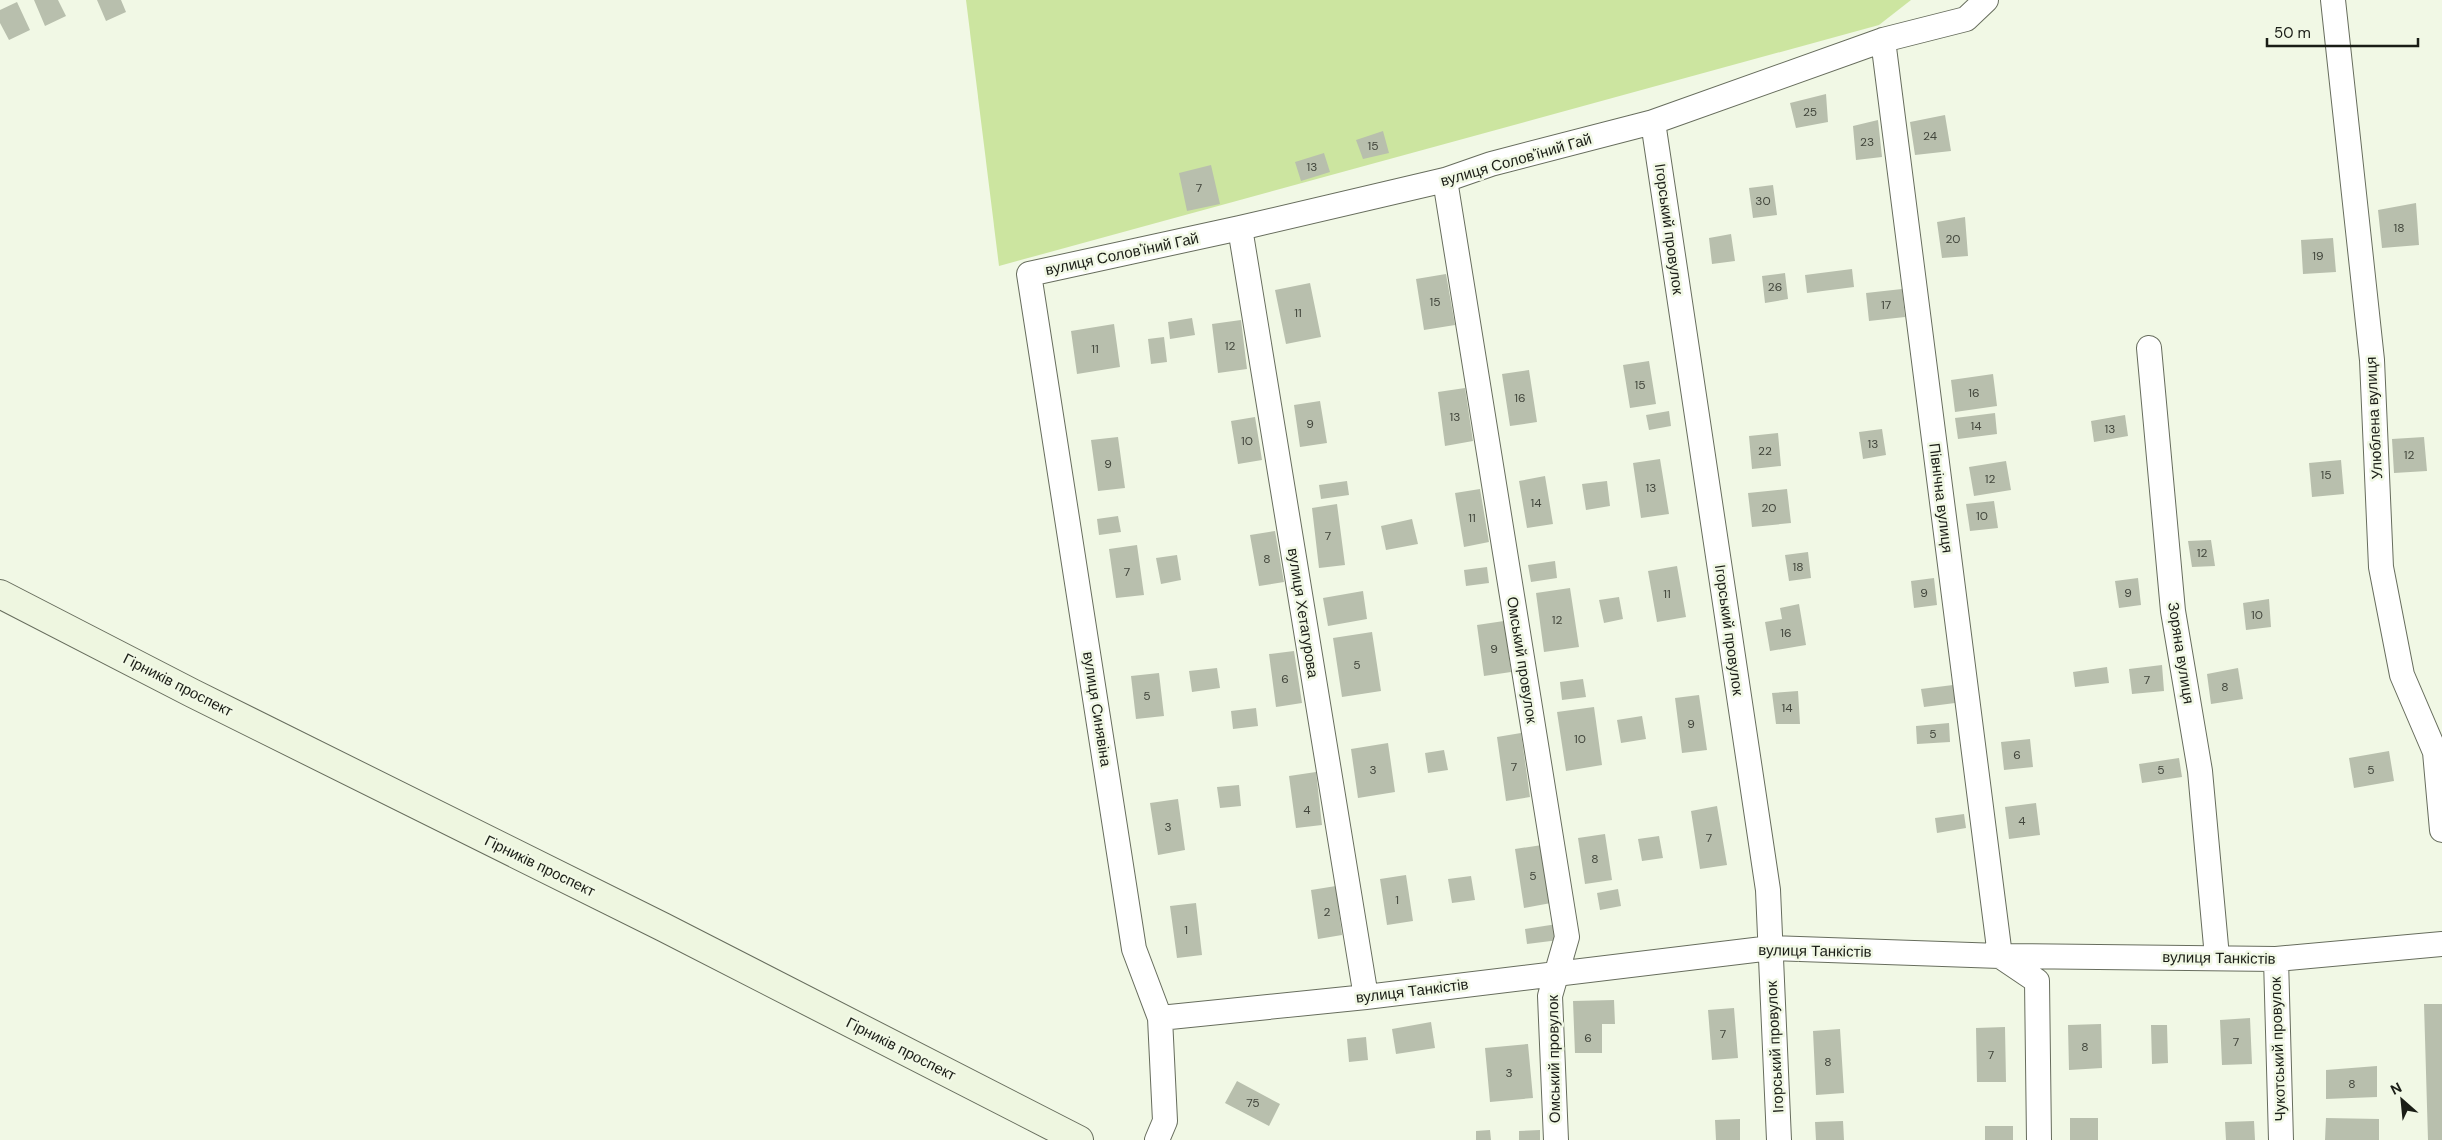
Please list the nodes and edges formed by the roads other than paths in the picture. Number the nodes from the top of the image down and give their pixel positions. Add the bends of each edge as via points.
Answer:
1 (1986, 0) edge
2 (2333, 0) edge
3 (1882, 40) junction
4 (1653, 122) junction
5 (1445, 180) junction
6 (1240, 228) junction
7 (1029, 274) joint
8 (2149, 348) dead end
9 (0, 594) edge
10 (2442, 830) edge
11 (2442, 944) edge
12 (1771, 948) junction
13 (2000, 956) junction
14 (2217, 957) junction
15 (2276, 959) junction
16 (1557, 973) junction
17 (1366, 997) junction
18 (1160, 1018) junction
19 (1079, 1140) edge
20 (1157, 1140) edge
21 (1556, 1140) edge
22 (1780, 1140) edge
23 (2039, 1140) edge
24 (2281, 1140) edge

1 - 3 street, вулиця Солов'їний Гай via 1966,19
2 - 10 street, Улюблена вулиця via 2372,360 2381,567 2402,675 2435,752
3 - 4 street, вулиця Солов'їний Гай
3 - 13 street, Північна вулиця
4 - 5 street, вулиця Солов'їний Гай via 1491,164
4 - 12 street, Ігорський провулок via 1768,890
5 - 6 street, вулиця Солов'їний Гай
5 - 16 street, Омський провулок via 1567,937
6 - 7 street, вулиця Солов'їний Гай
6 - 17 street, вулиця Хетагурова
7 - 18 street, вулиця Синявіна via 1134,949
8 - 14 street, Зоряна вулиця via 2173,611 2200,771
9 - 19 main road, Гірників проспект
11 - 15 street, вулиця Танкістів
12 - 13 street, вулиця Танкістів
12 - 16 street, вулиця Танкістів
12 - 22 street, Ігорський провулок
13 - 14 street, вулиця Танкістів
13 - 23 street via 2037,981
14 - 15 street, вулиця Танкістів
15 - 24 street, Чукотський провулок
16 - 17 street, вулиця Танкістів
16 - 21 street, Омський провулок via 1550,996
17 - 18 street, вулиця Танкістів
18 - 20 street, вулиця Синявіна via 1165,1121

